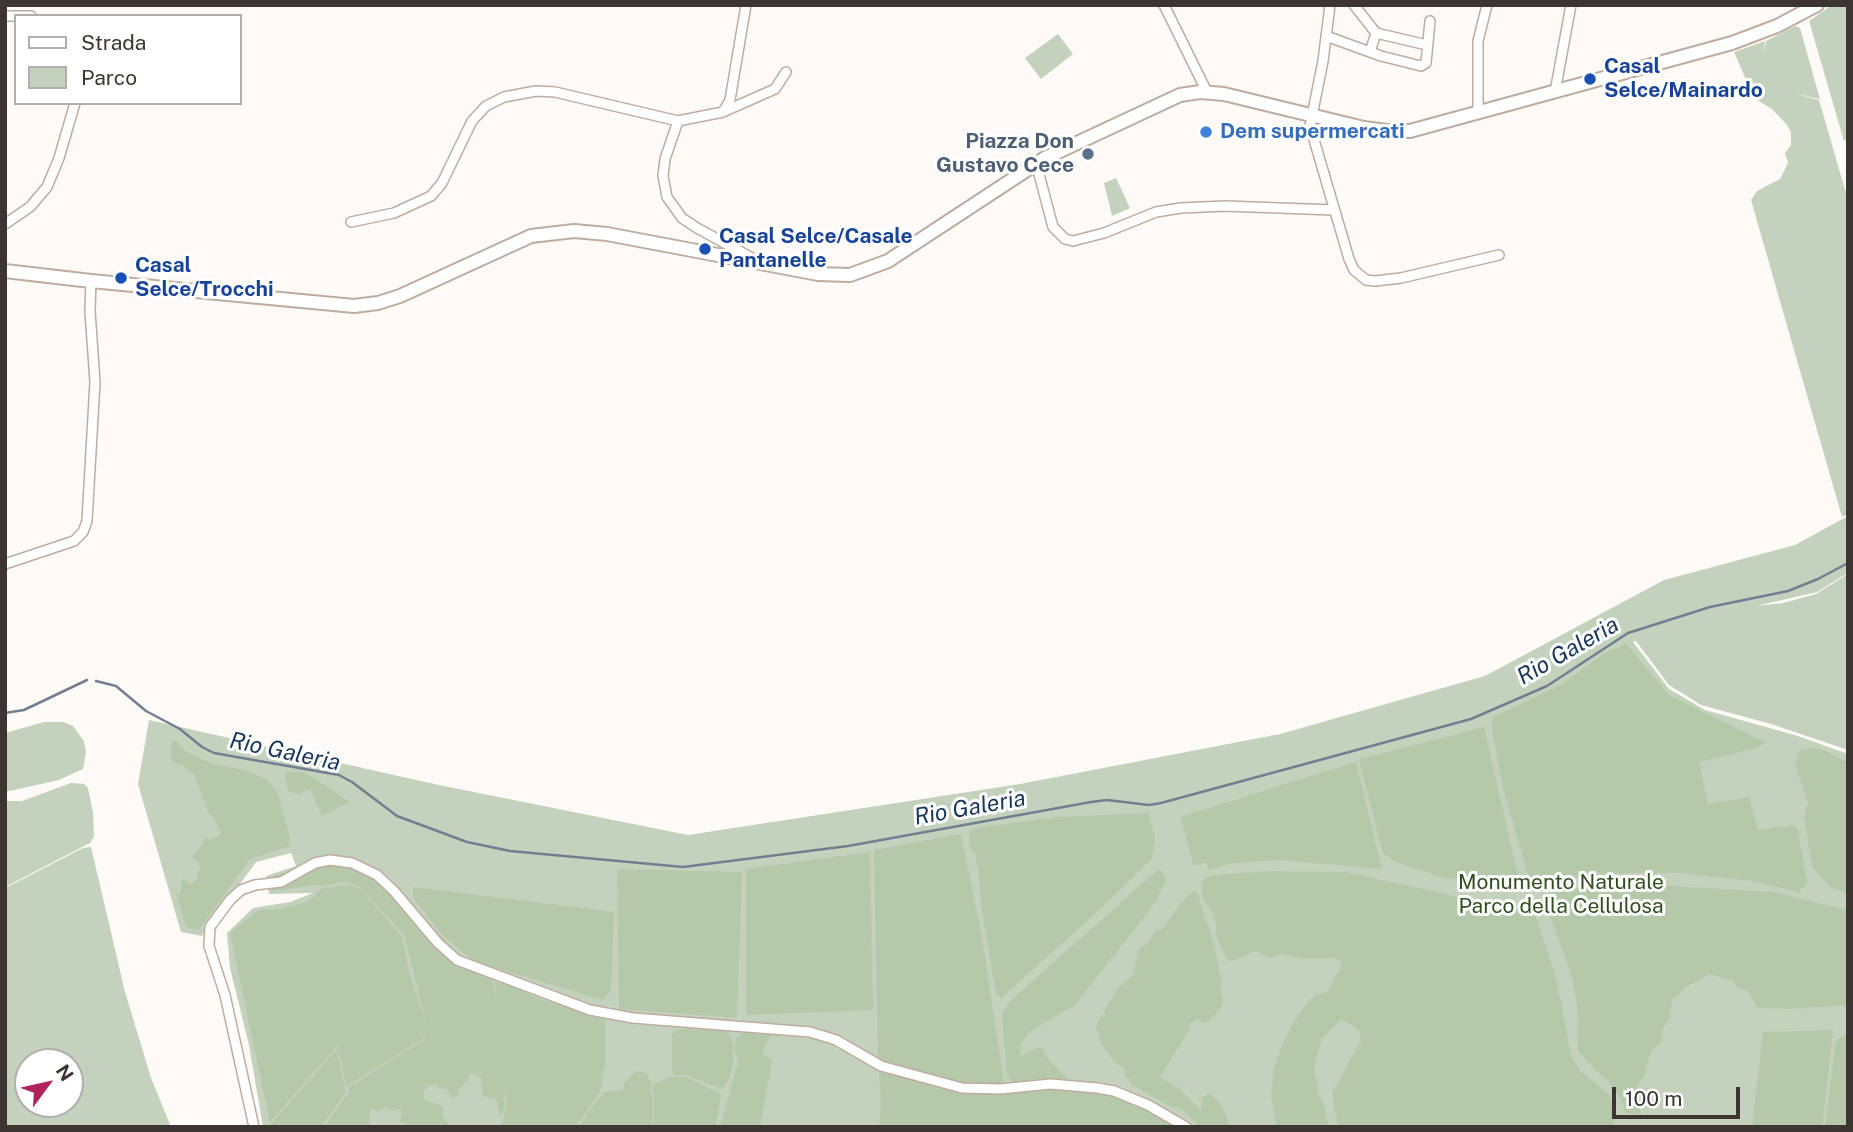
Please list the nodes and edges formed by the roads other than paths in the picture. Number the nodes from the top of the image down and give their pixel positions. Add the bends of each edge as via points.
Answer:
1 (746, 5) edge
2 (1164, 5) edge
3 (1330, 5) edge
4 (1354, 5) edge
5 (1487, 5) edge
6 (1571, 5) edge
7 (1817, 5) edge
8 (1430, 21) dead end
9 (1376, 33) junction
10 (1326, 36) junction
11 (1427, 45) junction
12 (1370, 52) junction
13 (786, 72) dead end
14 (1207, 92) junction
15 (1555, 92) junction
16 (74, 105) edge
17 (723, 112) junction
18 (1478, 113) junction
19 (1312, 115) junction
20 (678, 121) junction
21 (1036, 163) junction
22 (1334, 210) junction
23 (351, 222) dead end
24 (5, 224) edge
25 (1499, 255) dead end
26 (765, 264) junction
27 (5, 271) edge
28 (91, 281) junction
29 (5, 564) edge
30 (254, 1127) edge
31 (1186, 1127) edge

1 - 17 street via 733,93
2 - 14 street
3 - 10 street
4 - 9 street
5 - 18 street via 1478,41
6 - 15 street
7 - 15 main road via 1752,36
8 - 11 street
9 - 11 street
9 - 12 street
10 - 12 street
10 - 19 street
11 - 12 street via 1426,63 1421,66
13 - 17 street via 775,89
14 - 19 main road
14 - 21 main road via 1173,98
15 - 18 main road
16 - 24 street via 47,187 30,207
17 - 20 street
18 - 19 main road via 1395,131
19 - 22 street via 1311,130
20 - 23 street via 555,92 505,97 486,106 472,121 431,196 394,213
20 - 26 street via 663,165 670,202 690,224
21 - 22 street via 1054,227 1073,241 1173,209
21 - 26 main road via 873,268 834,275
22 - 25 street via 1350,262 1369,281
26 - 28 main road via 607,234 562,231 523,239 400,296 362,305
27 - 28 main road
28 - 29 street via 96,382 87,521 83,532 70,543
30 - 31 street via 225,995 209,946 210,927 241,890 281,882 330,860 352,863 377,875 457,960 590,1010 633,1018 810,1031 881,1066 962,1088 1097,1087 1148,1105

